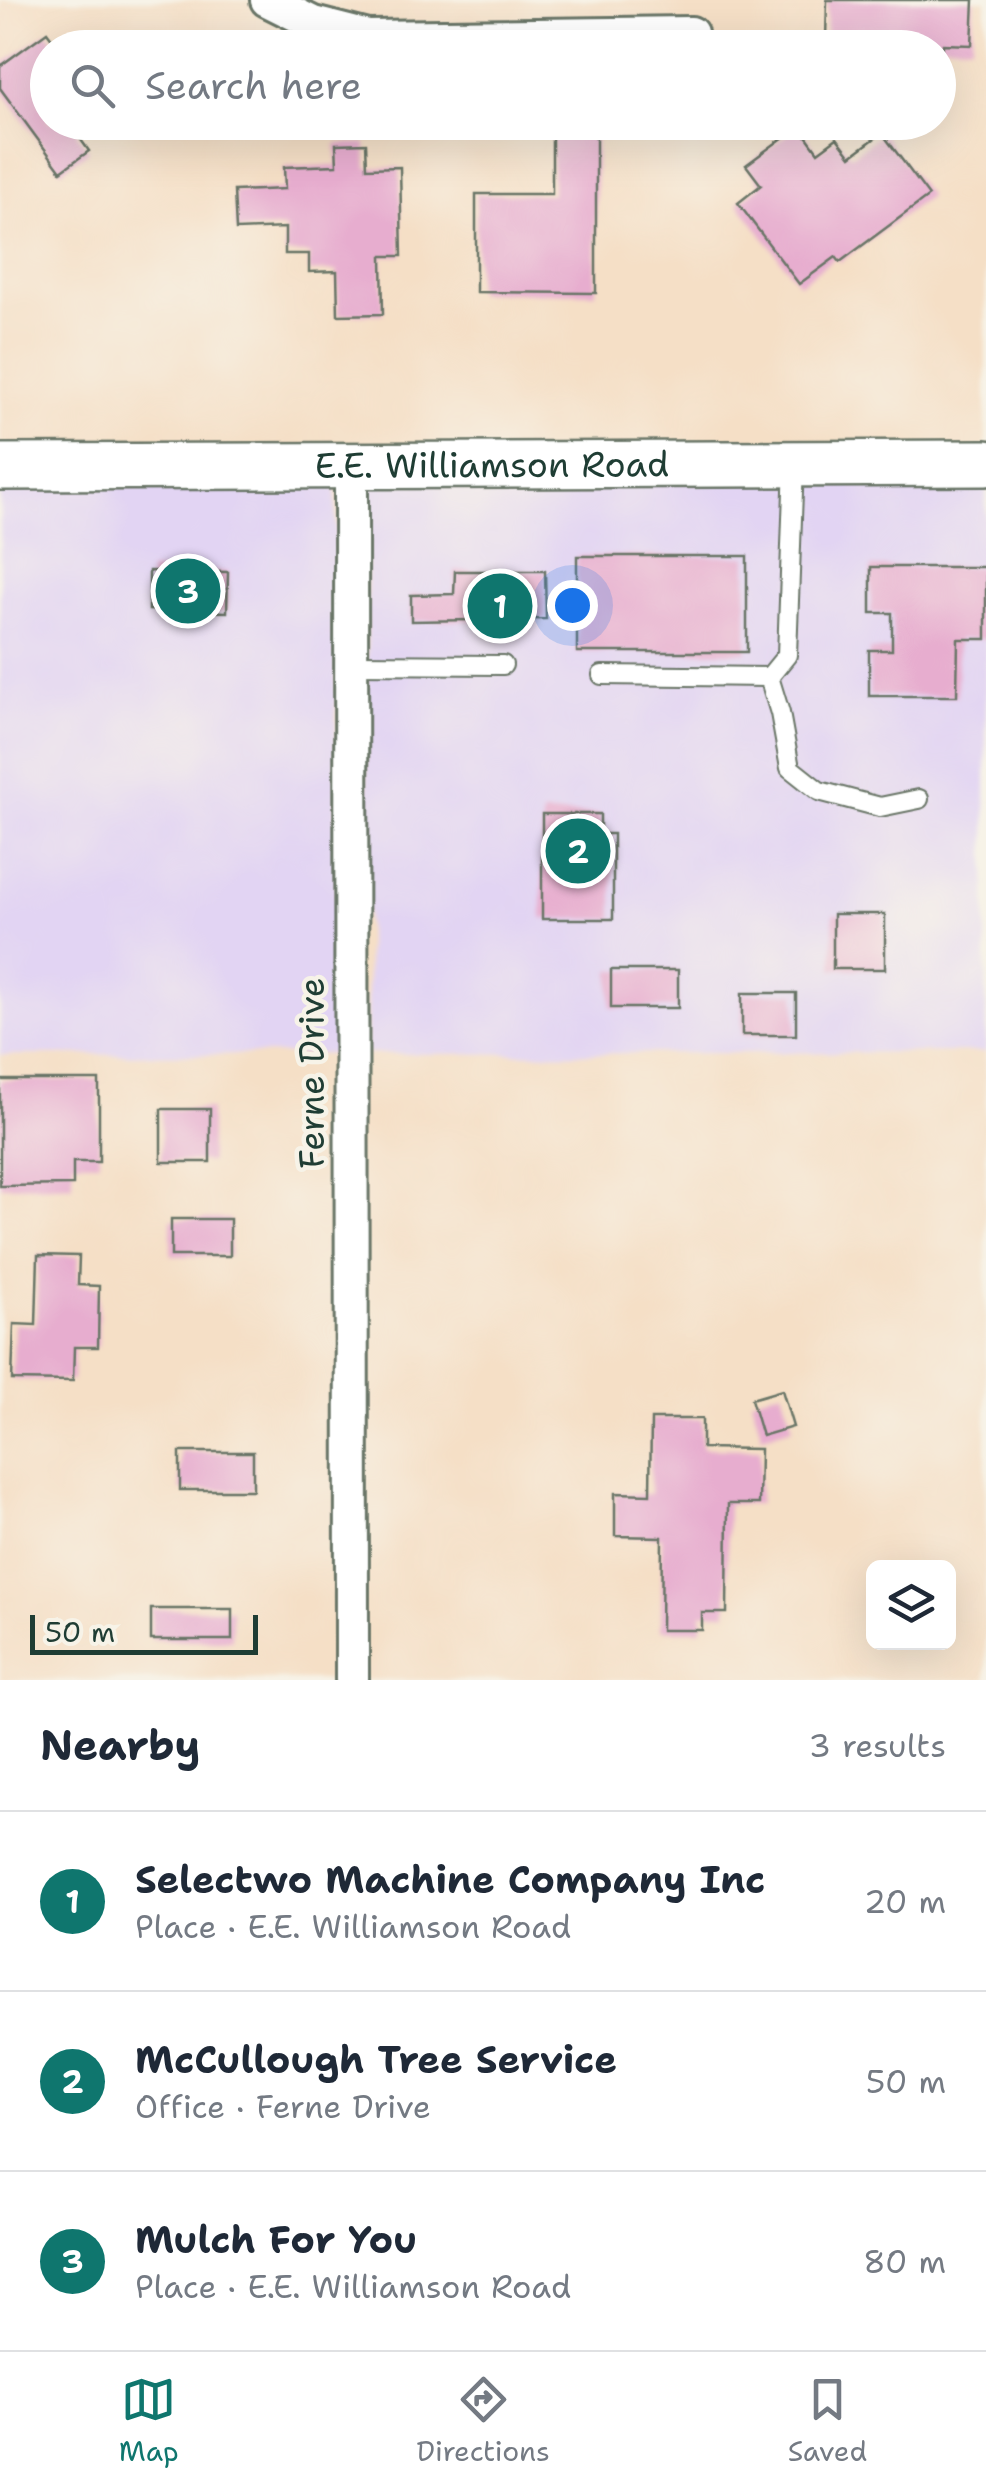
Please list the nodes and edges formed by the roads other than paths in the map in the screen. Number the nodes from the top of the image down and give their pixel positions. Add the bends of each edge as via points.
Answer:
1 (267, 0) edge
2 (341, 30) edge
3 (986, 463) edge
4 (794, 464) junction
5 (351, 465) junction
6 (0, 467) edge
7 (351, 664) junction
8 (504, 665) dead end
9 (602, 675) dead end
10 (769, 676) junction
11 (919, 799) dead end
12 (352, 1680) edge

1 - 2 street
3 - 4 street, E.E. Williamson Road
4 - 5 street, E.E. Williamson Road
4 - 10 lane via 788,655
5 - 6 street, E.E. Williamson Road
5 - 7 street, Ferne Drive
7 - 8 lane
7 - 12 street, Ferne Drive
9 - 10 lane
10 - 11 lane via 790,768 819,791 880,807

